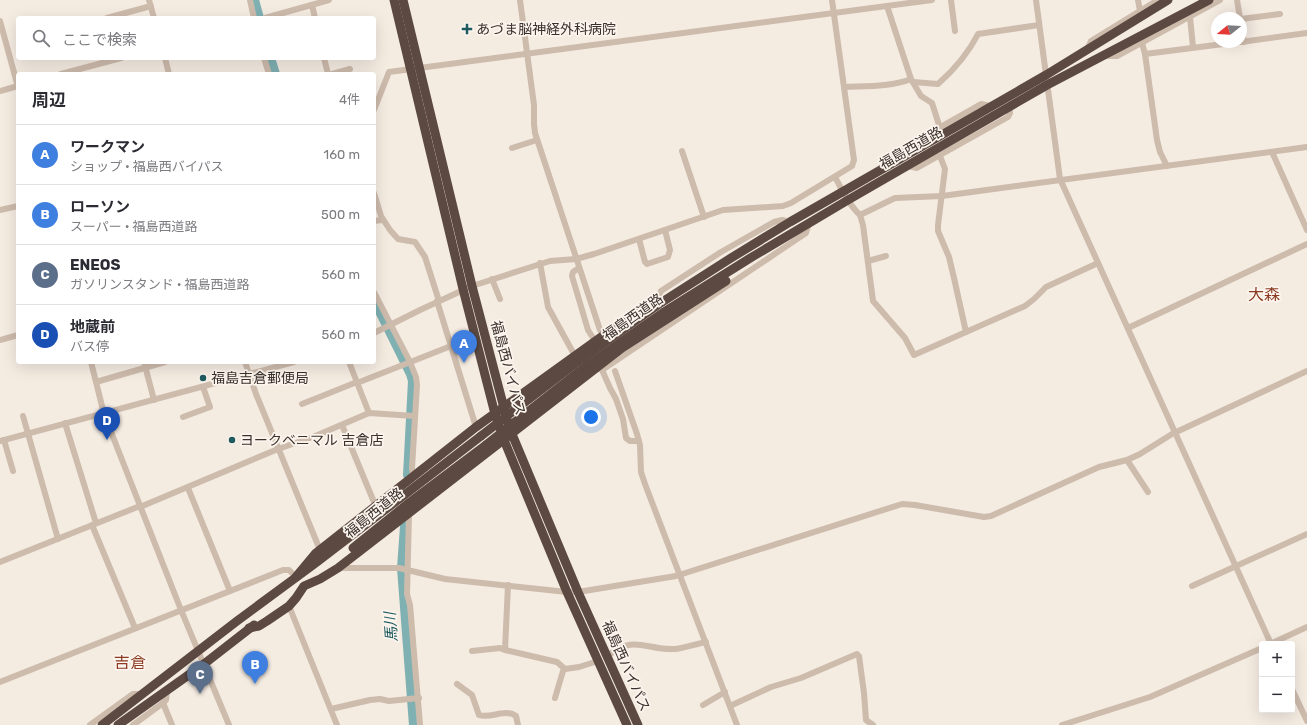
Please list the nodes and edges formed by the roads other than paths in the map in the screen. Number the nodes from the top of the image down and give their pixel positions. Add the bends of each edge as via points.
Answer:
1 (250, 0) edge
2 (329, 0) edge
3 (394, 0) edge
4 (403, 0) edge
5 (520, 0) edge
6 (832, 0) edge
7 (932, 0) edge
8 (951, 0) edge
9 (1036, 0) edge
10 (1138, 0) edge
11 (1158, 0) edge
12 (1168, 0) edge
13 (1209, 0) edge
14 (1220, 0) edge
15 (1237, 0) edge
16 (150, 3) edge
17 (312, 5) junction
18 (887, 6) junction
19 (1140, 11) junction
20 (834, 12) junction
21 (1239, 12) edge
22 (1280, 14) dead end
23 (113, 16) edge
24 (153, 16) edge
25 (254, 16) edge
26 (273, 16) edge
27 (315, 16) edge
28 (1190, 17) junction
29 (1247, 18) edge
30 (0, 21) edge
31 (1039, 26) junction
32 (955, 32) dead end
33 (1307, 33) edge
34 (1247, 41) edge
35 (1142, 43) junction
36 (1211, 45) edge
37 (1194, 47) junction
38 (1088, 48) junction
39 (1146, 54) junction
40 (528, 55) junction
41 (1103, 56) junction
42 (114, 60) edge
43 (166, 60) edge
44 (265, 60) edge
45 (324, 60) edge
46 (415, 68) junction
47 (350, 69) dead end
48 (68, 72) edge
49 (168, 72) edge
50 (268, 72) edge
51 (328, 72) edge
52 (339, 72) edge
53 (1046, 75) junction
54 (16, 79) edge
55 (912, 81) junction
56 (1047, 86) junction
57 (16, 87) edge
58 (844, 87) junction
59 (0, 91) edge
60 (376, 105) edge
61 (991, 106) junction
62 (1010, 107) junction
63 (940, 128) junction
64 (537, 140) junction
65 (1307, 147) edge
66 (512, 148) dead end
67 (682, 151) dead end
68 (1272, 152) junction
69 (940, 156) junction
70 (890, 164) junction
71 (908, 166) junction
72 (1167, 166) junction
73 (835, 177) junction
74 (1060, 179) junction
75 (845, 196) junction
76 (942, 196) junction
77 (376, 200) edge
78 (16, 206) edge
79 (0, 210) edge
80 (860, 215) junction
81 (704, 217) junction
82 (382, 220) junction
83 (376, 221) edge
84 (790, 222) junction
85 (809, 223) junction
86 (665, 230) junction
87 (1307, 230) edge
88 (639, 239) junction
89 (1307, 244) edge
90 (886, 256) dead end
91 (752, 257) junction
92 (731, 258) junction
93 (576, 259) junction
94 (868, 261) junction
95 (1098, 262) junction
96 (540, 263) junction
97 (579, 268) junction
98 (492, 279) junction
99 (467, 288) junction
100 (376, 297) edge
101 (500, 300) dead end
102 (656, 300) junction
103 (438, 301) junction
104 (388, 326) junction
105 (1128, 328) junction
106 (600, 330) dead end
107 (376, 332) edge
108 (966, 332) junction
109 (16, 336) edge
110 (0, 340) edge
111 (595, 341) junction
112 (451, 346) junction
113 (575, 356) junction
114 (92, 364) edge
115 (246, 364) edge
116 (286, 364) edge
117 (351, 364) edge
118 (407, 364) junction
119 (145, 365) edge
120 (599, 369) junction
121 (615, 371) dead end
122 (1307, 372) edge
123 (248, 374) junction
124 (96, 382) junction
125 (357, 382) junction
126 (203, 387) junction
127 (154, 400) junction
128 (302, 404) dead end
129 (503, 408) junction
130 (369, 413) junction
131 (104, 414) junction
132 (495, 414) junction
133 (23, 416) dead end
134 (413, 416) junction
135 (183, 417) dead end
136 (65, 423) junction
137 (342, 424) junction
138 (476, 427) junction
139 (1176, 432) junction
140 (28, 433) junction
141 (512, 433) junction
142 (2, 440) edge
143 (504, 440) junction
144 (639, 442) junction
145 (278, 449) junction
146 (1127, 460) junction
147 (13, 471) dead end
148 (413, 477) junction
149 (188, 488) junction
150 (1148, 492) dead end
151 (140, 507) junction
152 (376, 507) junction
153 (410, 512) junction
154 (94, 524) junction
155 (1307, 534) edge
156 (58, 539) junction
157 (320, 550) junction
158 (0, 561) edge
159 (1236, 566) junction
160 (338, 568) junction
161 (404, 569) junction
162 (680, 575) junction
163 (296, 577) junction
164 (508, 585) junction
165 (304, 586) junction
166 (1192, 586) dead end
167 (230, 591) junction
168 (567, 592) junction
169 (578, 592) junction
170 (289, 606) junction
171 (181, 610) junction
172 (1307, 627) edge
173 (135, 628) junction
174 (249, 628) junction
175 (1270, 641) edge
176 (1277, 641) edge
177 (706, 642) junction
178 (1259, 649) edge
179 (505, 650) junction
180 (472, 651) dead end
181 (198, 652) junction
182 (607, 657) junction
183 (598, 661) junction
184 (204, 664) junction
185 (565, 668) junction
186 (0, 682) edge
187 (457, 684) dead end
188 (167, 690) junction
189 (725, 692) junction
190 (143, 694) junction
191 (1295, 695) edge
192 (555, 698) dead end
193 (417, 699) junction
194 (163, 703) junction
195 (703, 705) dead end
196 (730, 706) junction
197 (331, 709) junction
198 (1307, 721) edge
199 (90, 725) edge
200 (102, 725) edge
201 (118, 725) edge
202 (132, 725) edge
203 (172, 725) edge
204 (228, 725) edge
205 (337, 725) edge
206 (420, 725) edge
207 (518, 725) edge
208 (627, 725) edge
209 (638, 725) edge
210 (737, 725) edge
211 (873, 725) edge
212 (1062, 725) edge

1 - 25 street
2 - 17 street
3 - 46 highway, 福島西バイパス
4 - 46 highway, 福島西バイパス
5 - 40 street
6 - 20 street
7 - 18 street
8 - 32 street
9 - 31 street
10 - 19 street
11 - 19 street
12 - 38 highway, 福島西道路
13 - 41 highway, 福島西道路
14 - 28 street
15 - 21 street
16 - 23 street
16 - 24 street
17 - 26 street
17 - 27 street
18 - 20 street
18 - 55 street
19 - 38 street via 1091,41
20 - 40 street
20 - 58 street
22 - 29 street
28 - 35 street
28 - 37 street
30 - 54 street
31 - 53 street
31 - 55 street via 978,34 971,48 951,73 938,84
33 - 34 street
35 - 39 street
35 - 41 street via 1117,56
36 - 37 street
37 - 39 street
38 - 53 highway, 福島西道路
39 - 72 street via 1157,140
40 - 46 street
40 - 64 street
41 - 56 highway, 福島西道路
42 - 48 street
43 - 49 street
44 - 50 street
45 - 51 street
46 - 60 street via 389,72
46 - 99 highway, 福島西バイパス
47 - 52 street
53 - 56 street
53 - 61 highway, 福島西道路
55 - 58 street
55 - 63 street via 922,96 932,103
56 - 62 highway, 福島西道路
56 - 74 street
57 - 59 street
58 - 73 street via 854,160 852,166
61 - 63 street via 981,104
61 - 70 highway, 福島西道路
62 - 69 street via 1008,117
62 - 71 highway, 福島西道路
63 - 70 street via 892,155
64 - 66 street
64 - 93 street
65 - 68 street
67 - 81 street
68 - 72 street
68 - 87 street
69 - 71 street via 917,168
69 - 76 street via 945,169
70 - 75 highway, 福島西道路
71 - 75 highway, 福島西道路
72 - 74 street
73 - 75 street
73 - 81 street via 783,206 723,210
74 - 76 street
74 - 95 street
75 - 80 street
75 - 84 highway, 福島西道路
75 - 85 highway, 福島西道路
76 - 80 street via 895,198
76 - 108 street via 938,231 949,256
77 - 82 street
78 - 79 street
80 - 94 street
81 - 86 street
82 - 83 street
82 - 103 street via 398,239 415,242 425,257
84 - 92 highway, 福島西道路
84 - 102 street via 774,222 721,252 661,291
85 - 91 highway, 福島西道路
85 - 120 street via 806,233
86 - 88 street
86 - 88 street via 670,250 664,259 647,264
88 - 93 street
89 - 105 street
90 - 94 street
91 - 120 highway via 730,277 622,348
91 - 165 highway, 福島西道路, bridge via 664,312 586,367
92 - 102 highway via 714,262
92 - 163 highway, 福島西道路, bridge via 580,360
93 - 96 street
93 - 97 street
94 - 108 street via 874,301 905,338 914,355
95 - 105 street
95 - 108 street via 1046,287 1025,306
96 - 98 street
96 - 113 street via 548,308
97 - 106 street
97 - 111 street via 572,276 588,330
98 - 99 street
98 - 101 street
99 - 103 street
99 - 129 highway, 福島西バイパス
99 - 132 highway, 福島西バイパス
100 - 104 street
102 - 111 highway
103 - 104 street
103 - 112 street
104 - 107 street
104 - 118 street
105 - 139 street
109 - 110 street
111 - 113 highway
112 - 118 street
112 - 138 street
113 - 129 highway
114 - 124 street
115 - 123 street
116 - 123 street
117 - 125 street
118 - 125 street
118 - 134 street via 416,377
119 - 124 street
119 - 127 street
120 - 141 highway
120 - 144 street via 616,399 626,438
121 - 144 street
122 - 139 street
123 - 126 street
123 - 145 street
124 - 131 street
125 - 128 street
125 - 130 street
126 - 127 street
126 - 135 street via 210,407
127 - 131 street
129 - 132 highway
129 - 141 highway, 福島西バイパス
130 - 134 street
130 - 137 street
131 - 136 street
131 - 151 street
132 - 138 highway
132 - 143 highway, 福島西バイパス
133 - 140 street
134 - 148 street
136 - 140 street
136 - 154 street
137 - 145 street
137 - 152 street
138 - 148 highway
139 - 146 street
139 - 159 street
140 - 142 street
140 - 156 street
141 - 143 highway
141 - 169 highway, 福島西バイパス
142 - 147 street
143 - 153 highway
143 - 168 highway, 福島西バイパス
144 - 162 street via 642,472
145 - 149 street
145 - 157 street
146 - 150 street
146 - 162 street via 1099,467 991,516 902,504
148 - 152 highway
149 - 151 street
149 - 167 street
151 - 154 street
151 - 171 street
152 - 157 highway
153 - 160 highway
153 - 161 street
154 - 156 street
154 - 173 street
155 - 159 street
156 - 158 street
157 - 163 highway
159 - 166 street
159 - 175 street
160 - 161 street
160 - 165 highway
161 - 164 street via 445,579
161 - 193 street via 410,605
162 - 169 street
162 - 177 street
163 - 167 street via 289,570 283,570
163 - 181 highway, 福島西道路
164 - 168 street
164 - 179 street
165 - 170 highway
165 - 174 highway, 福島西道路
167 - 171 street
168 - 169 street
168 - 183 highway, 福島西バイパス
169 - 182 highway, 福島西バイパス
170 - 174 highway via 259,626
170 - 197 street
171 - 173 street
171 - 181 street
172 - 176 street
173 - 186 street
174 - 184 highway, 福島西道路
177 - 182 street via 675,649 627,644 614,650
177 - 189 street
178 - 212 street via 1150,697
179 - 180 street via 500,648
179 - 185 street via 557,662
181 - 184 street
181 - 190 highway, 福島西道路
182 - 209 highway, 福島西バイパス
183 - 185 street
183 - 208 highway, 福島西バイパス
184 - 188 highway, 福島西道路
184 - 204 street
185 - 192 street
187 - 207 street via 472,695 478,716 513,714
188 - 194 street
188 - 201 highway, 福島西道路
189 - 195 street
189 - 196 street
190 - 199 street via 133,694
190 - 200 highway, 福島西道路
191 - 198 street
193 - 197 street via 370,700
193 - 206 street
194 - 202 street
194 - 203 street
196 - 210 street
196 - 211 street via 771,687 801,678 857,654 866,720
197 - 205 street

